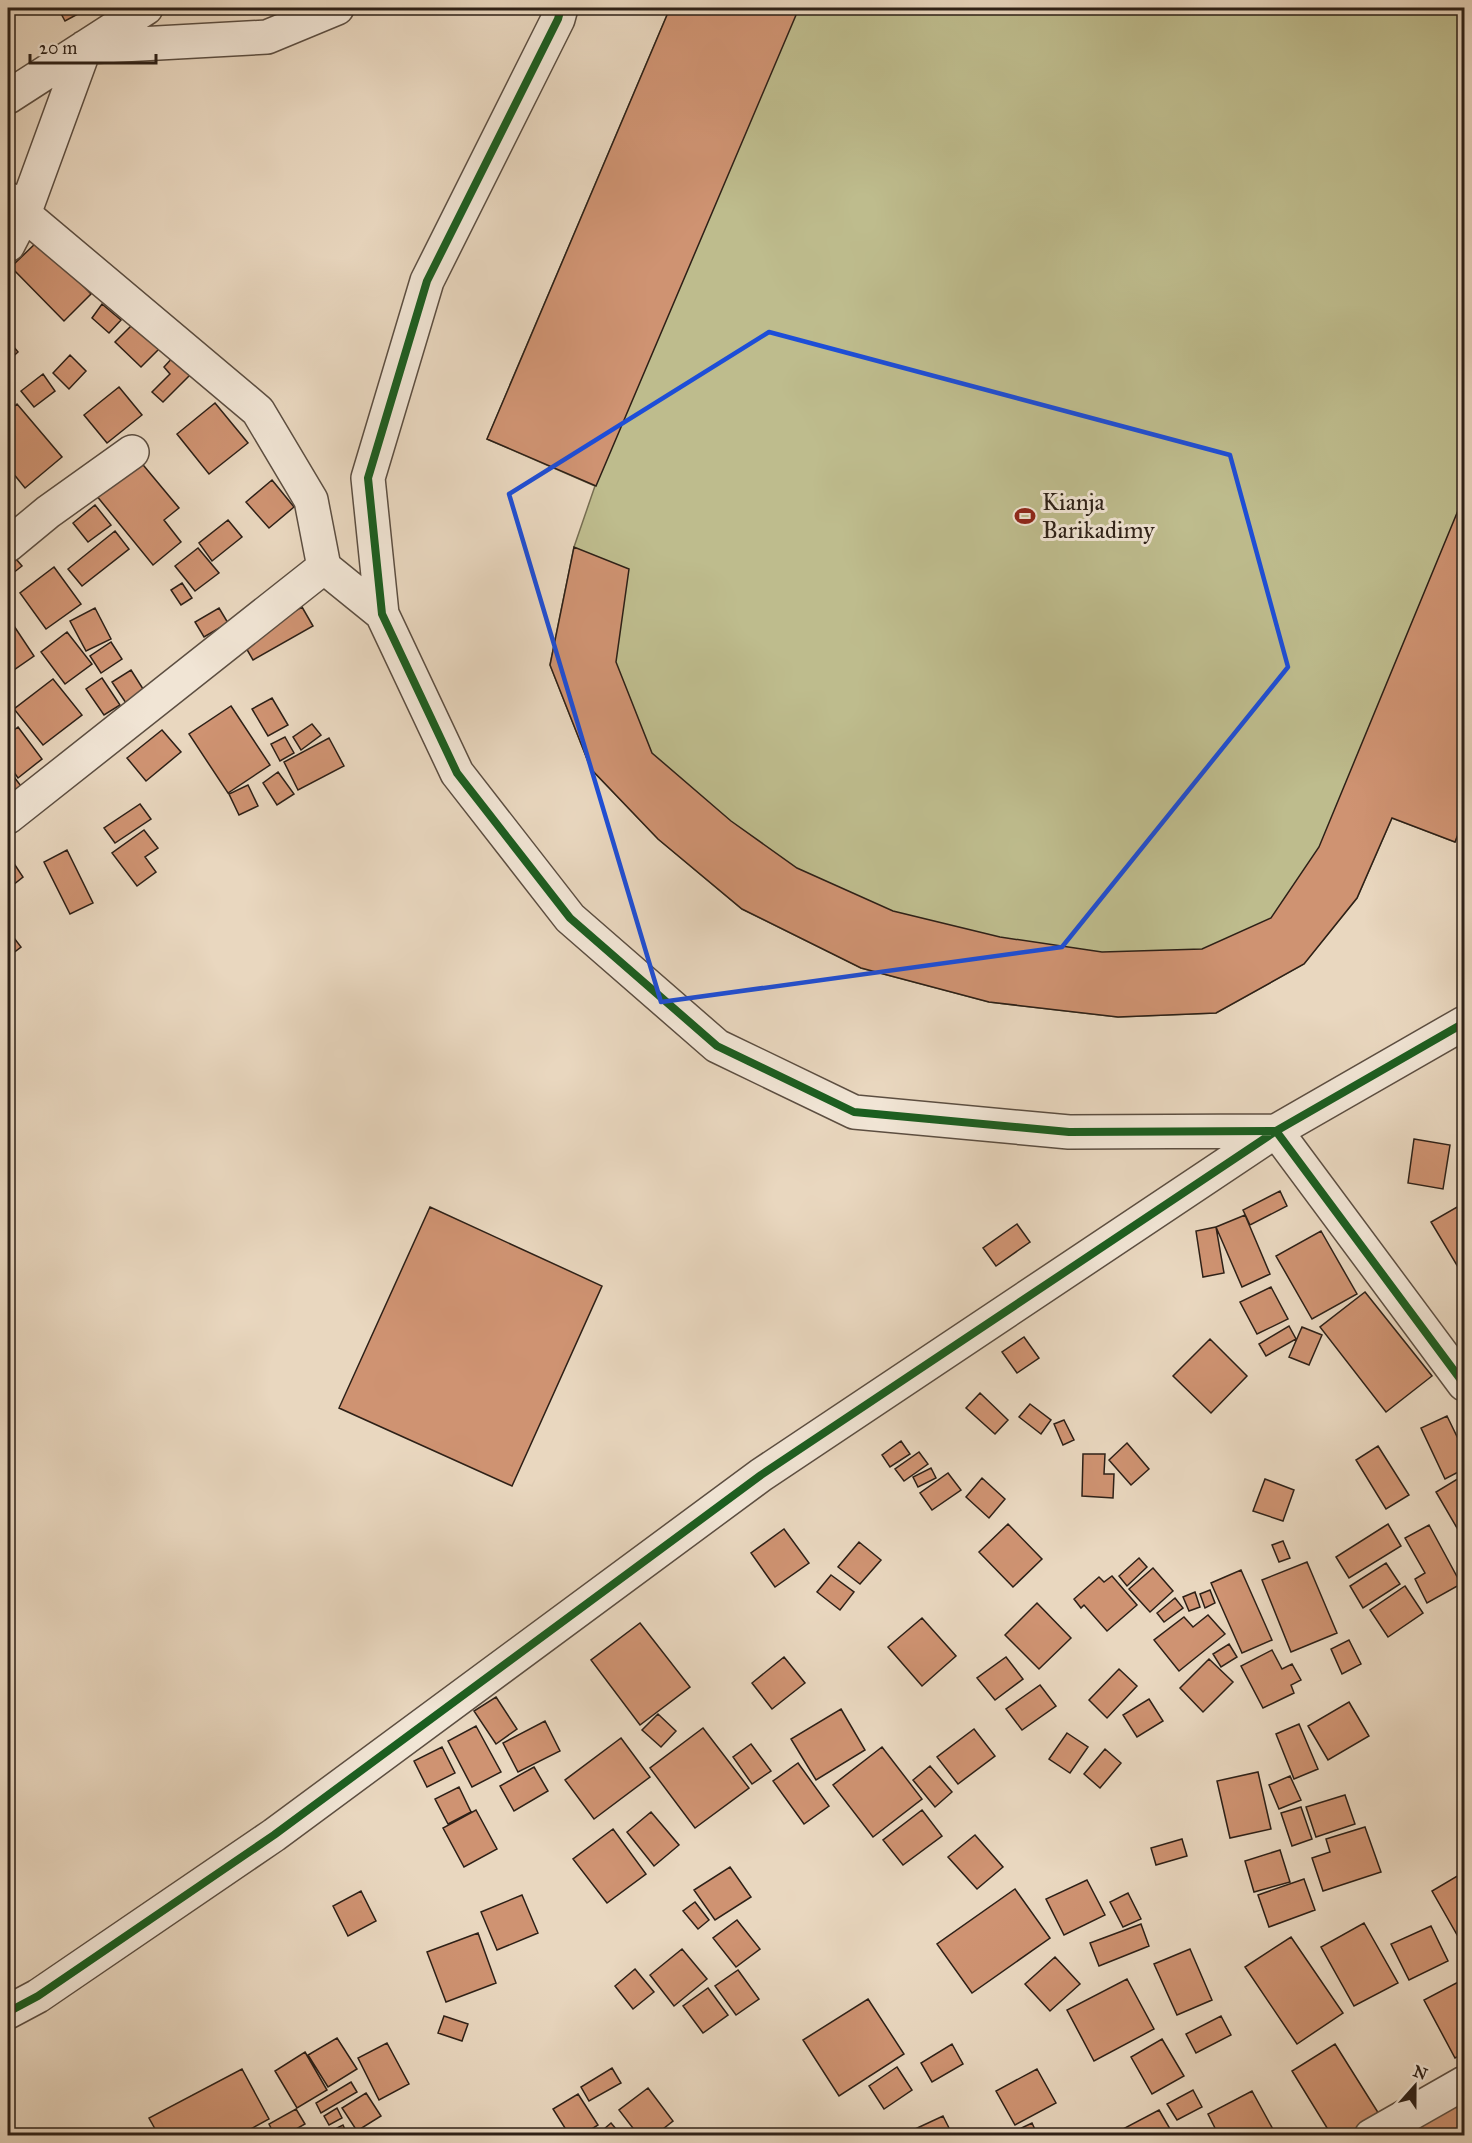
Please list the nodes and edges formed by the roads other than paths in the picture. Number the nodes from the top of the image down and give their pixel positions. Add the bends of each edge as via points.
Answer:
1 (146, 8) edge
2 (337, 8) edge
3 (561, 8) edge
4 (85, 47) junction
5 (8, 96) edge
6 (16, 206) edge
7 (8, 245) edge
8 (132, 452) dead end
9 (8, 545) edge
10 (324, 567) junction
11 (382, 614) junction
12 (8, 817) edge
13 (1464, 1023) edge
14 (1276, 1131) junction
15 (1464, 1384) edge
16 (8, 2012) edge
17 (1464, 2083) edge
18 (1371, 2136) edge

1 - 4 street
2 - 4 street via 267,37
3 - 11 street via 427,281 368,478
4 - 5 street
4 - 6 street
6 - 7 street
6 - 10 street via 258,411 311,500
8 - 9 street
10 - 11 street
10 - 12 street
11 - 14 street via 457,773 570,918 717,1046 854,1112 1069,1132
13 - 14 street
14 - 15 street
14 - 16 street via 761,1475 274,1835 38,1996
17 - 18 street

